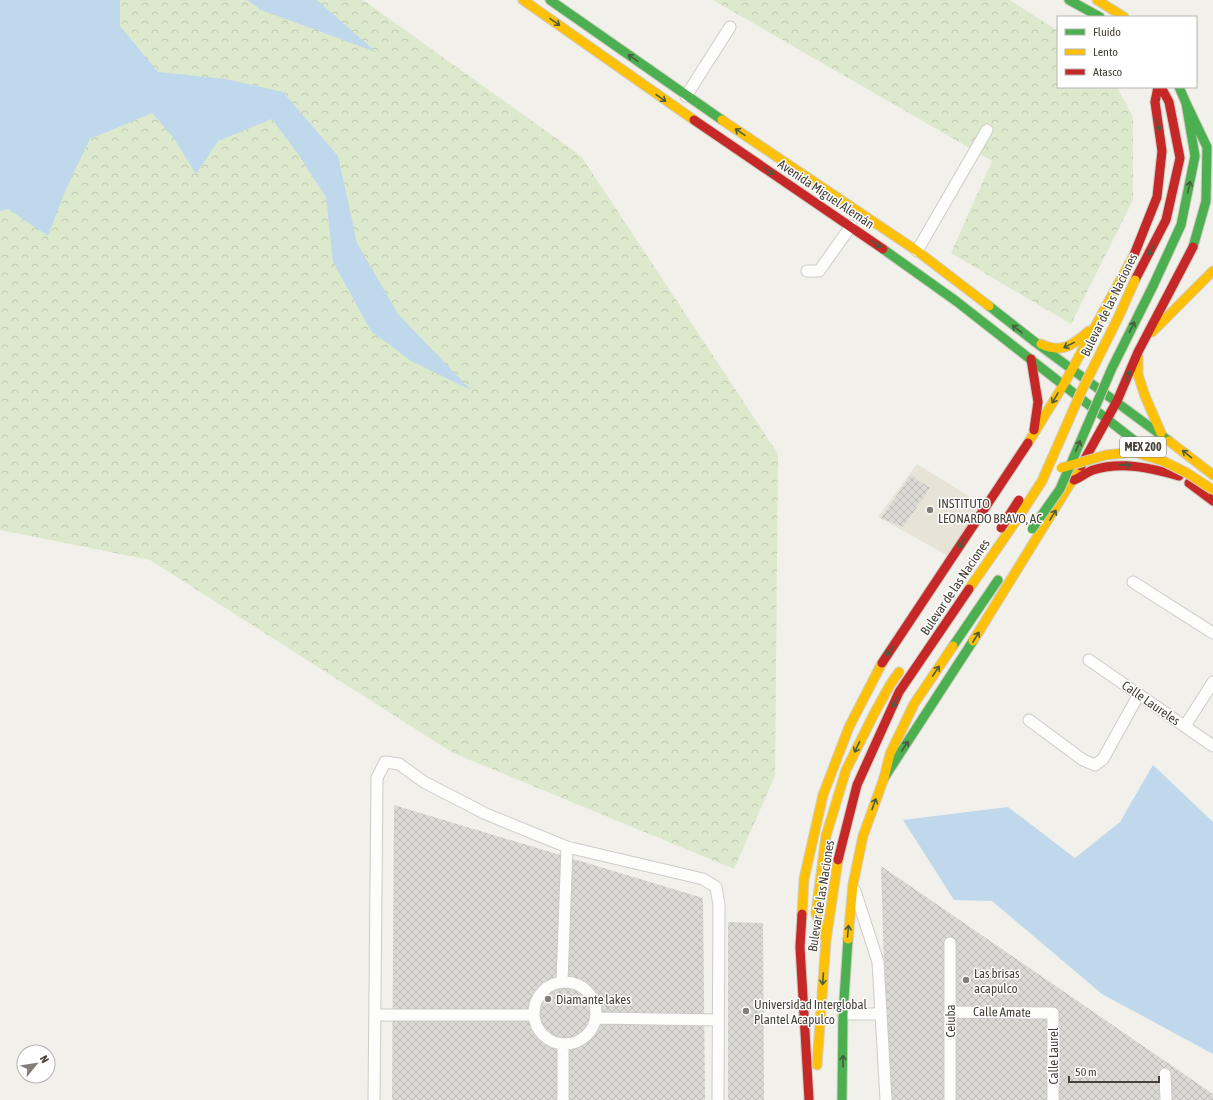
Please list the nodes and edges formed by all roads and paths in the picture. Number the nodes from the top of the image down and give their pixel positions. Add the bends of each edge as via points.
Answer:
1 (523, 0) edge
2 (550, 0) edge
3 (1069, 0) edge
4 (1097, 0) edge
5 (1098, 16) edge
6 (1122, 16) edge
7 (730, 27) dead end
8 (1158, 88) edge
9 (1162, 88) edge
10 (1179, 88) edge
11 (686, 96) junction
12 (1186, 103) junction
13 (987, 130) dead end
14 (851, 226) junction
15 (917, 251) junction
16 (807, 271) dead end
17 (1212, 274) edge
18 (1097, 324) junction
19 (1146, 338) junction
20 (1035, 342) junction
21 (1138, 352) junction
22 (1031, 359) junction
23 (1071, 369) junction
24 (1064, 384) junction
25 (1117, 401) junction
26 (1107, 419) junction
27 (1161, 434) junction
28 (1034, 436) junction
29 (1213, 475) edge
30 (1179, 476) junction
31 (1074, 480) junction
32 (1213, 490) edge
33 (1213, 501) edge
34 (1019, 548) dead end
35 (974, 565) dead end
36 (1002, 574) dead end
37 (1133, 582) dead end
38 (1213, 634) edge
39 (1089, 660) dead end
40 (903, 666) dead end
41 (1213, 682) edge
42 (1138, 694) junction
43 (1029, 720) dead end
44 (1185, 726) junction
45 (1213, 746) edge
46 (884, 778) junction
47 (567, 847) junction
48 (853, 884) junction
49 (826, 940) junction
50 (950, 943) dead end
51 (562, 981) junction
52 (950, 1012) junction
53 (1053, 1013) joint
54 (843, 1014) junction
55 (881, 1014) junction
56 (376, 1015) junction
57 (533, 1015) junction
58 (596, 1018) junction
59 (718, 1020) junction
60 (563, 1045) junction
61 (1165, 1074) dead end
62 (374, 1100) edge
63 (563, 1100) edge
64 (718, 1100) edge
65 (809, 1100) edge
66 (815, 1100) edge
67 (842, 1100) edge
68 (886, 1100) edge
69 (950, 1100) edge
70 (1053, 1100) edge
71 (1166, 1100) edge

1 -> 14 main road, Avenida Miguel Alemán via 673,106
11 -> 2 main road, Avenida Miguel Alemán
3 - 5 main road
4 - 6 main road
7 - 11 street
8 -> 18 main road via 1155,102 1162,151 1157,197 1134,255
9 -> 49 main road, Bulevar de las Naciones, bridge via 1169,102 1180,158 1166,220 1082,390 1042,481 900,692 857,785 838,857
10 - 12 main road
15 -> 11 main road, Avenida Miguel Alemán
12 - 19 main road via 1207,146 1206,200 1192,251
34 -> 12 main road, bridge via 1060,489 1112,368 1181,225 1195,156
13 - 15 street
14 - 16 street via 819,271
14 -> 22 main road, Avenida Miguel Alemán via 956,300
20 -> 15 main road, Avenida Miguel Alemán
17 - 19 main road
18 -> 20 main road via 1079,340 1064,348 1055,349
18 - 23 main road
19 - 21 main road
20 - 23 main road, Avenida Miguel Alemán
25 -> 21 main road
21 - 27 main road via 1138,374 1144,396
22 - 24 main road, Avenida Miguel Alemán
22 - 28 main road via 1038,402
23 - 24 main road
23 - 25 main road, Avenida Miguel Alemán
24 - 26 main road, Avenida Miguel Alemán
24 -> 28 main road
25 - 26 main road
25 - 27 main road, MEX 200
26 - 30 main road, MEX 200
26 - 31 main road
29 -> 27 main road, MEX 200
28 -> 65 main road via 885,658 849,727 824,795 804,879 800,947
31 -> 30 main road via 1094,470 1122,464
30 - 33 main road, MEX 200
46 -> 31 main road via 960,664
32 - 35 main road, bridge via 1188,472 1134,452 1106,455 1067,466 1050,472 1020,500
46 -> 36 main road via 890,754 914,704
37 - 38 street
39 - 42 street, Calle Laureles
40 -> 49 main road via 874,714 846,770 826,836 816,913
41 - 44 street
42 - 43 street via 1103,759 1095,765 1083,760
42 - 44 street, Calle Laureles
44 - 45 street, Calle Laureles
48 -> 46 main road via 863,836
47 - 51 street
47 - 56 street via 486,814 424,782 399,764 385,762 378,778
47 - 59 street via 703,878 716,887 719,905
54 -> 48 main road
48 - 55 street via 878,962
49 -> 66 main road, Bulevar de las Naciones
50 - 52 street, Ceiuba
51 - 57 street via 540,992
51 - 58 street via 576,984 588,992 595,1004
52 - 53 street, Calle Amate
52 - 69 street, Ceiuba
53 - 70 street, Calle Laurel
54 - 55 street
67 -> 54 main road
55 - 68 street
56 - 57 street
56 - 62 street
57 - 60 street via 538,1030 549,1041
58 - 59 street
58 - 60 street via 588,1035 573,1044
59 - 64 street
60 - 63 street
61 - 71 street

